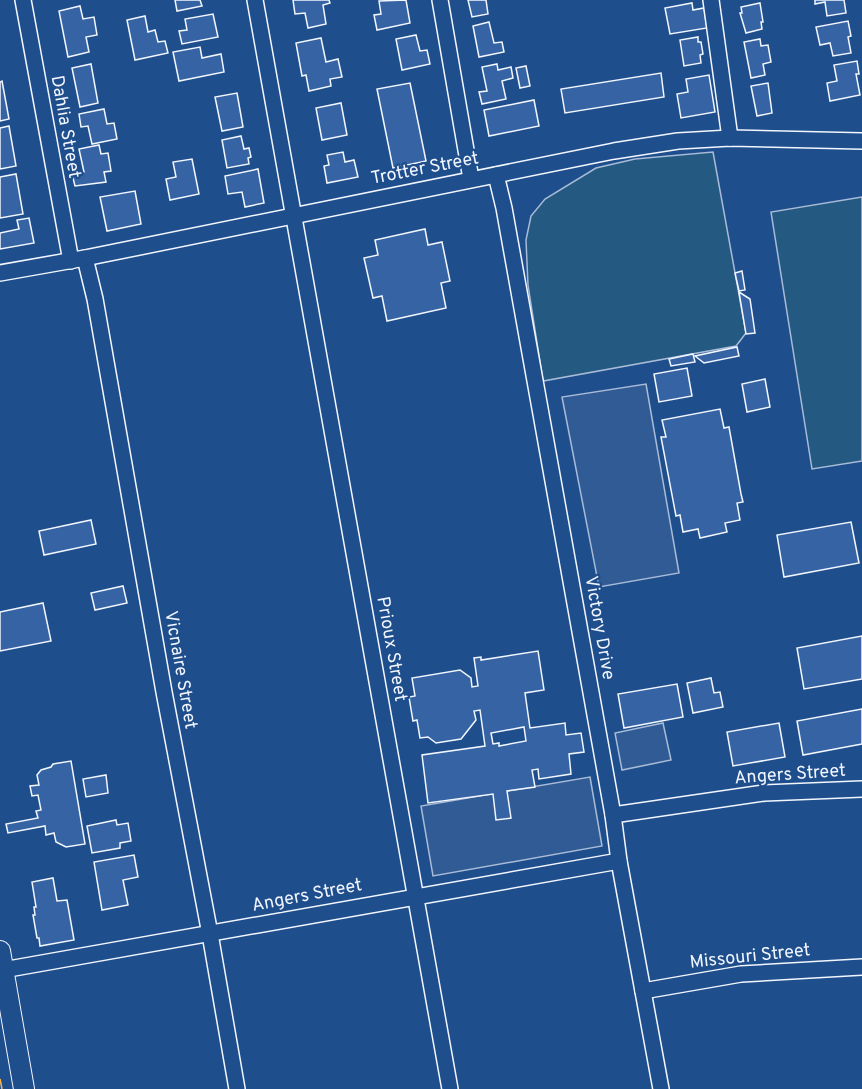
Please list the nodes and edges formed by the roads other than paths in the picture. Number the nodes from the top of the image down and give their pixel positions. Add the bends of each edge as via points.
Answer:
1 (23, 0) edge
2 (255, 0) edge
3 (440, 0) edge
4 (711, 0) edge
5 (730, 138) junction
6 (862, 141) edge
7 (496, 175) junction
8 (471, 179) junction
9 (293, 216) junction
10 (78, 260) junction
11 (0, 273) edge
12 (862, 789) edge
13 (613, 815) junction
14 (619, 861) junction
15 (415, 896) junction
16 (210, 934) junction
17 (2, 961) edge
18 (862, 967) edge
19 (643, 991) junction
20 (24, 1089) edge
21 (237, 1089) edge
22 (450, 1089) edge
23 (660, 1089) edge

1 - 10 street, Dahlia Street
2 - 9 street, Prioux Street
3 - 8 street
4 - 5 street
5 - 6 street, Trotter Street
5 - 7 street, Trotter Street via 614,151
7 - 8 street, Trotter Street
7 - 13 street, Victory Drive
8 - 9 street, Trotter Street
9 - 10 street, Trotter Street
9 - 15 street, Prioux Street
10 - 11 street, Trotter Street
10 - 16 street, Vicnaire Street via 95,299
12 - 13 street, Angers Street via 764,793
13 - 14 street, Victory Drive
14 - 15 street, Angers Street
14 - 19 street, Victory Drive
15 - 16 street, Angers Street
15 - 22 street, Prioux Street
16 - 17 street, Angers Street via 93,953
16 - 21 street, Vicnaire Street
17 - 20 main road
18 - 19 street, Missouri Street via 741,974
19 - 23 street, Victory Drive

